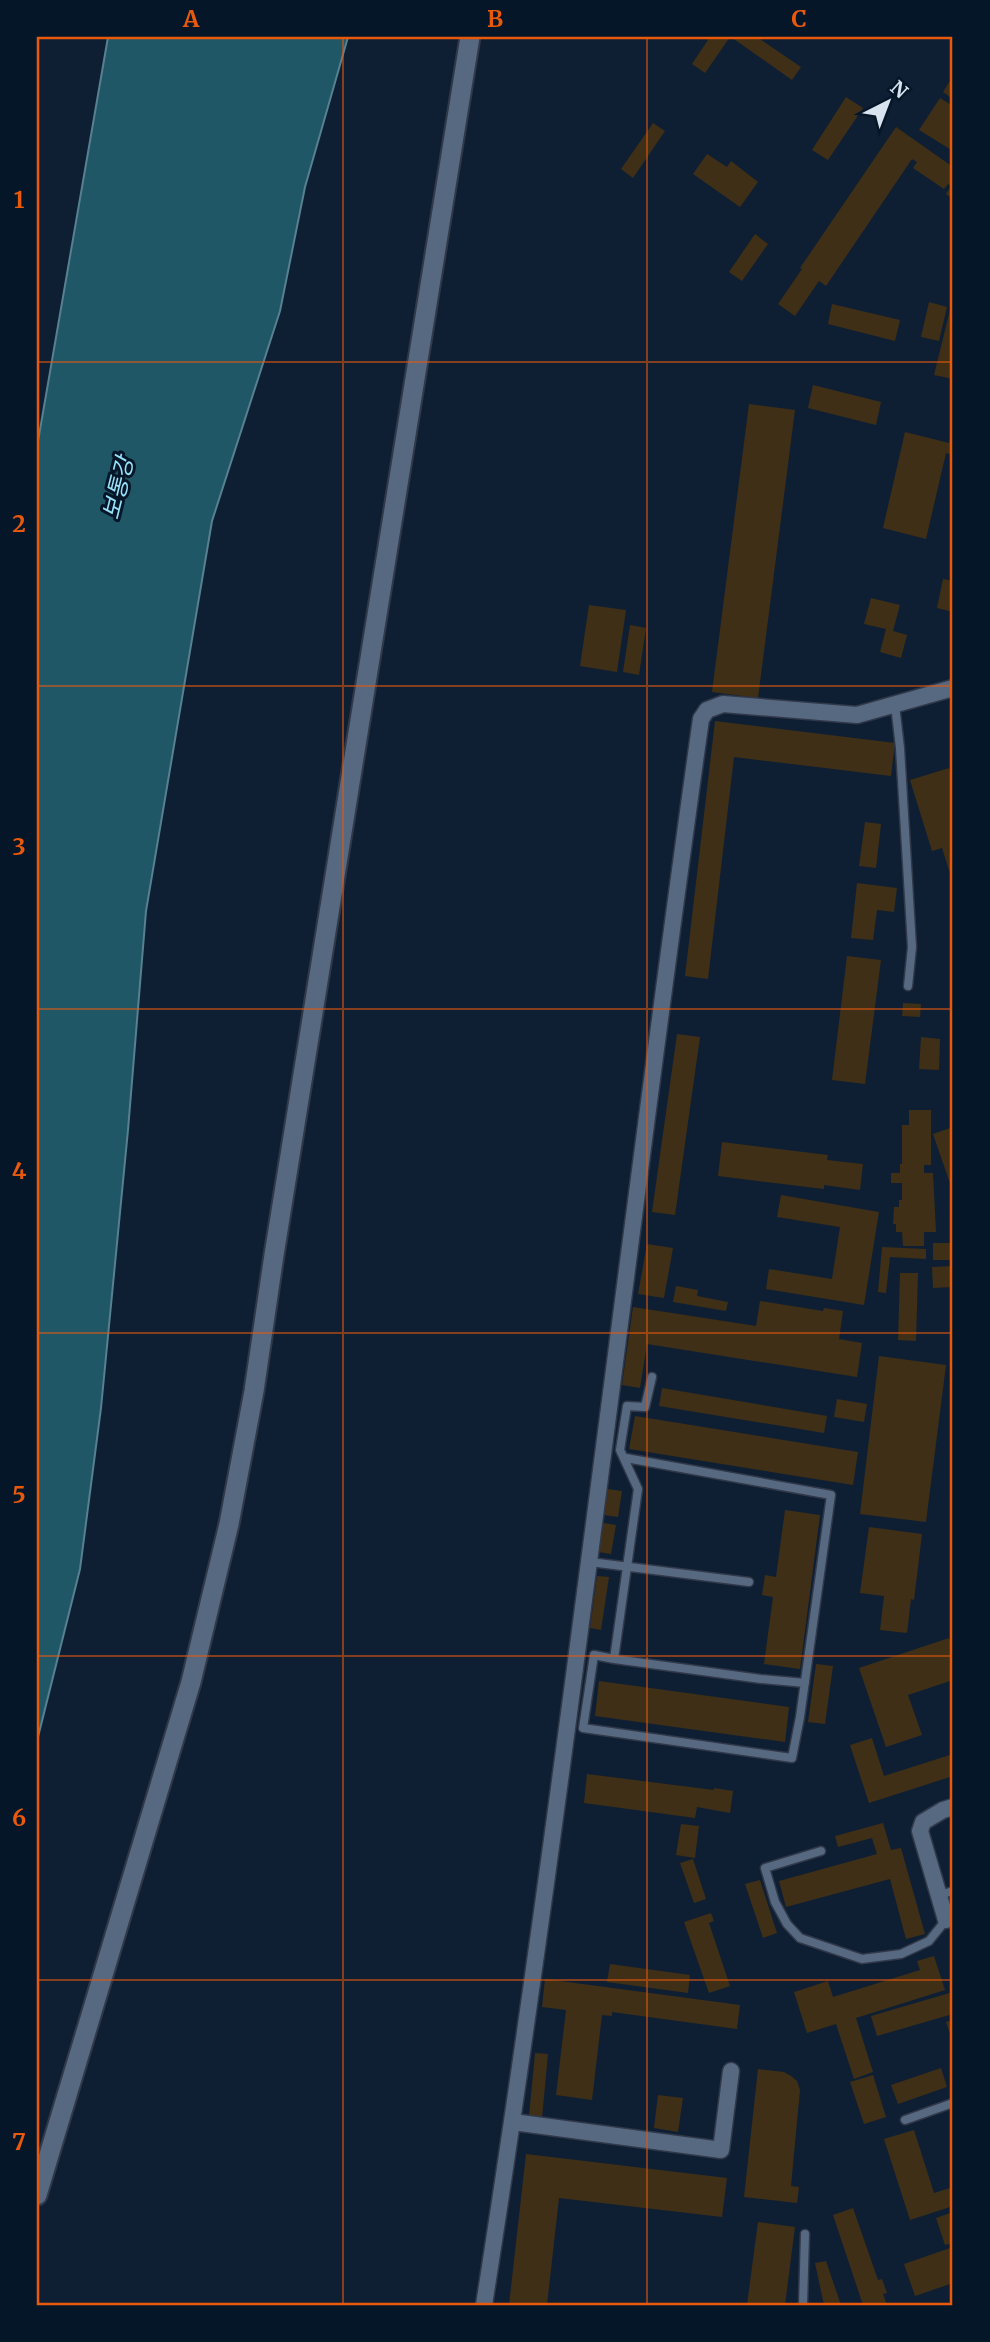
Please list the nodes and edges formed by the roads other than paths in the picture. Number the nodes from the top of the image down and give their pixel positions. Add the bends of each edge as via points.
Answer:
1 (470, 37) edge
2 (953, 688) edge
3 (895, 705) junction
4 (908, 986) dead end
5 (652, 1377) dead end
6 (626, 1458) junction
7 (590, 1562) junction
8 (629, 1566) junction
9 (750, 1582) dead end
10 (614, 1658) junction
11 (805, 1683) junction
12 (953, 1807) edge
13 (821, 1852) dead end
14 (946, 1893) edge
15 (946, 1920) joint
16 (731, 2071) dead end
17 (953, 2103) edge
18 (905, 2120) dead end
19 (513, 2122) junction
20 (37, 2195) edge
21 (805, 2234) dead end
22 (484, 2305) edge
23 (803, 2305) edge

1 - 20 main road via 229,1524 191,1682
2 - 3 street
3 - 4 lane via 912,947
3 - 7 street via 857,715 723,704 707,710 701,719
5 - 6 lane via 645,1407 627,1406 620,1450
6 - 8 lane via 638,1489
6 - 11 lane via 831,1495
7 - 8 lane
7 - 19 street
8 - 9 lane
8 - 10 lane
10 - 11 lane
10 - 11 lane via 594,1655 583,1728 792,1758
12 - 14 street via 923,1822 920,1831
13 - 15 lane via 765,1868 775,1902 800,1938 862,1959 901,1954 929,1941
14 - 15 street
16 - 19 street via 721,2150
17 - 18 lane
19 - 22 street
21 - 23 lane

